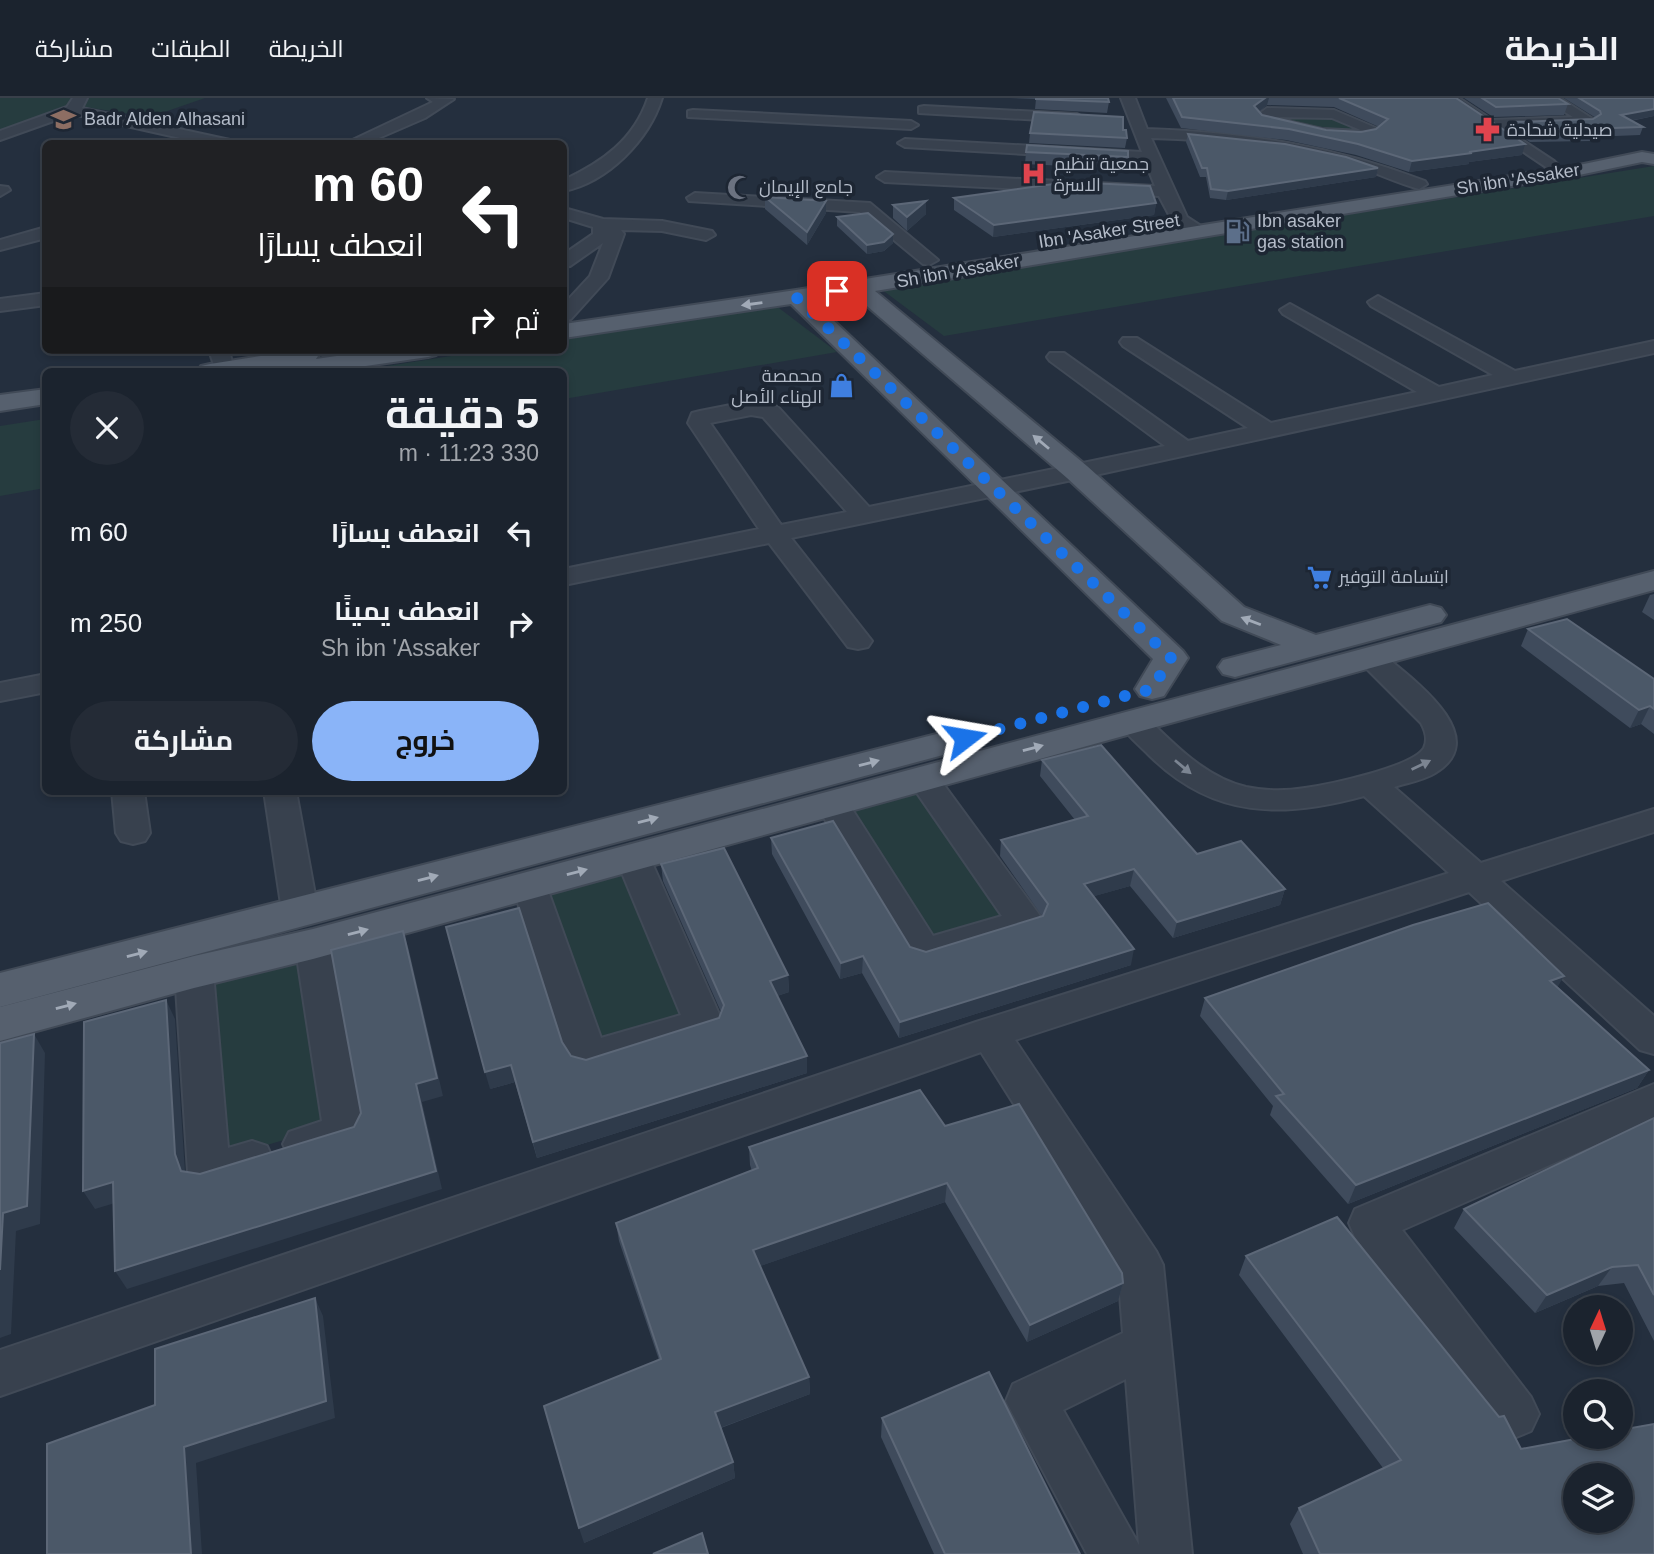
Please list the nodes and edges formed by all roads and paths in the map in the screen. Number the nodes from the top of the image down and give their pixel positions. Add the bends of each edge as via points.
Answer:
1 (434, 98) edge
2 (656, 98) edge
3 (989, 98) edge
4 (1128, 98) edge
5 (1450, 98) edge
6 (1550, 98) edge
7 (1050, 102) edge
8 (76, 104) edge
9 (927, 104) edge
10 (694, 114) dead end
11 (1098, 119) edge
12 (1136, 124) junction
13 (1488, 124) junction
14 (911, 125) junction
15 (1308, 130) junction
16 (0, 136) edge
17 (215, 140) edge
18 (361, 140) edge
19 (1288, 143) junction
20 (1650, 154) edge
21 (1153, 157) junction
22 (1549, 164) junction
23 (885, 176) junction
24 (567, 184) edge
25 (1419, 184) junction
26 (1165, 191) junction
27 (695, 198) dead end
28 (567, 214) edge
29 (602, 224) junction
30 (1189, 225) junction
31 (42, 233) edge
32 (706, 235) dead end
33 (0, 245) edge
34 (567, 260) edge
35 (929, 260) junction
36 (858, 287) junction
37 (796, 297) junction
38 (42, 300) edge
39 (1378, 302) dead end
40 (0, 305) edge
41 (1290, 310) dead end
42 (567, 312) edge
43 (567, 315) edge
44 (567, 331) edge
45 (1130, 342) dead end
46 (1654, 347) edge
47 (318, 354) edge
48 (372, 354) edge
49 (1057, 357) dead end
50 (274, 361) edge
51 (218, 363) edge
52 (1513, 378) junction
53 (1436, 394) junction
54 (42, 397) edge
55 (0, 403) edge
56 (42, 406) edge
57 (0, 412) edge
58 (1268, 431) junction
59 (1184, 449) junction
60 (1077, 472) junction
61 (995, 489) junction
62 (864, 516) junction
63 (775, 534) junction
64 (1654, 556) edge
65 (567, 574) edge
66 (1654, 580) edge
67 (858, 641) dead end
68 (1314, 646) junction
69 (1371, 659) junction
70 (42, 684) edge
71 (1152, 689) junction
72 (0, 692) edge
73 (1132, 721) junction
74 (922, 777) junction
75 (1370, 783) junction
76 (128, 795) edge
77 (281, 795) edge
78 (831, 803) junction
79 (1654, 820) edge
80 (132, 833) dead end
81 (632, 856) junction
82 (1475, 879) junction
83 (529, 885) junction
84 (307, 928) junction
85 (194, 972) junction
86 (0, 990) edge
87 (0, 1024) edge
88 (990, 1033) junction
89 (1654, 1039) edge
90 (1654, 1101) edge
91 (1147, 1345) junction
92 (0, 1373) edge
93 (1514, 1414) dead end
94 (1116, 1554) edge
95 (1166, 1554) edge

1 - 18 street via 447,99
2 - 24 street via 630,145
3 - 7 street
4 - 12 street
5 - 13 street
6 - 13 street via 1589,121
8 - 16 street
8 - 17 street
9 - 11 street
9 - 14 street
10 - 14 street
12 - 19 street
12 - 21 street
13 - 22 street
14 - 23 street
15 - 15 street via 1262,117 1267,112 1334,114 1376,131 1360,136
15 - 19 street
19 - 25 street
20 - 22 main road, Ibn 'Asaker Street
20 - 30 main road, Sh ibn 'Assaker via 1579,170
21 - 23 street
21 - 26 street
22 - 25 main road, Ibn 'Asaker Street
23 - 26 street
23 - 27 street
23 - 35 street
25 - 30 main road, Ibn 'Asaker Street
26 - 30 street
28 - 29 street
29 - 32 street via 662,226
29 - 34 street via 602,236
29 - 42 street via 615,234 599,278
30 - 35 main road, Ibn 'Asaker Street
30 - 36 main road, Sh ibn 'Assaker
31 - 33 street
35 - 43 main road, Ibn 'Asaker Street
36 - 37 main road, Sh ibn 'Assaker
60 -> 36 main road
37 -> 44 main road, Sh ibn 'Assaker
37 - 61 main road
38 - 40 street
39 - 52 street
41 - 53 street
45 - 58 street
46 - 52 street
47 - 50 main road
48 - 50 main road
49 - 59 street
50 - 51 main road
52 - 53 street
53 - 58 street
54 - 55 main road
56 - 57 main road
58 - 59 street
59 - 60 street
60 - 61 street
68 -> 60 main road via 1233,614
61 - 62 street
61 - 71 main road via 1171,658
62 - 63 street
62 - 63 street via 770,412 751,408 700,418 699,423
63 - 65 street
63 - 67 street
64 - 68 main road
66 - 69 main road
68 - 71 main road
69 - 73 main road
75 -> 69 street via 1423,766 1441,748 1442,737 1431,714
70 - 72 street
84 -> 71 main road
74 -> 73 main road
73 -> 75 street via 1187,772 1238,795 1296,802 1322,799
74 - 78 main road
74 - 78 street via 1025,922 924,952
75 - 82 street
76 - 80 street
77 - 84 street
78 - 81 main road
79 - 82 street
83 -> 81 main road
81 - 83 street via 704,1023 588,1058
82 - 88 street
82 - 89 street
84 -> 83 main road
84 - 85 main road
84 - 85 street via 344,1132 209,1172
86 -> 84 main road
87 -> 85 main road
88 - 91 street via 1140,1265
88 - 92 street
90 - 93 street via 1371,1223
91 - 94 street via 1030,1401
91 - 95 street

